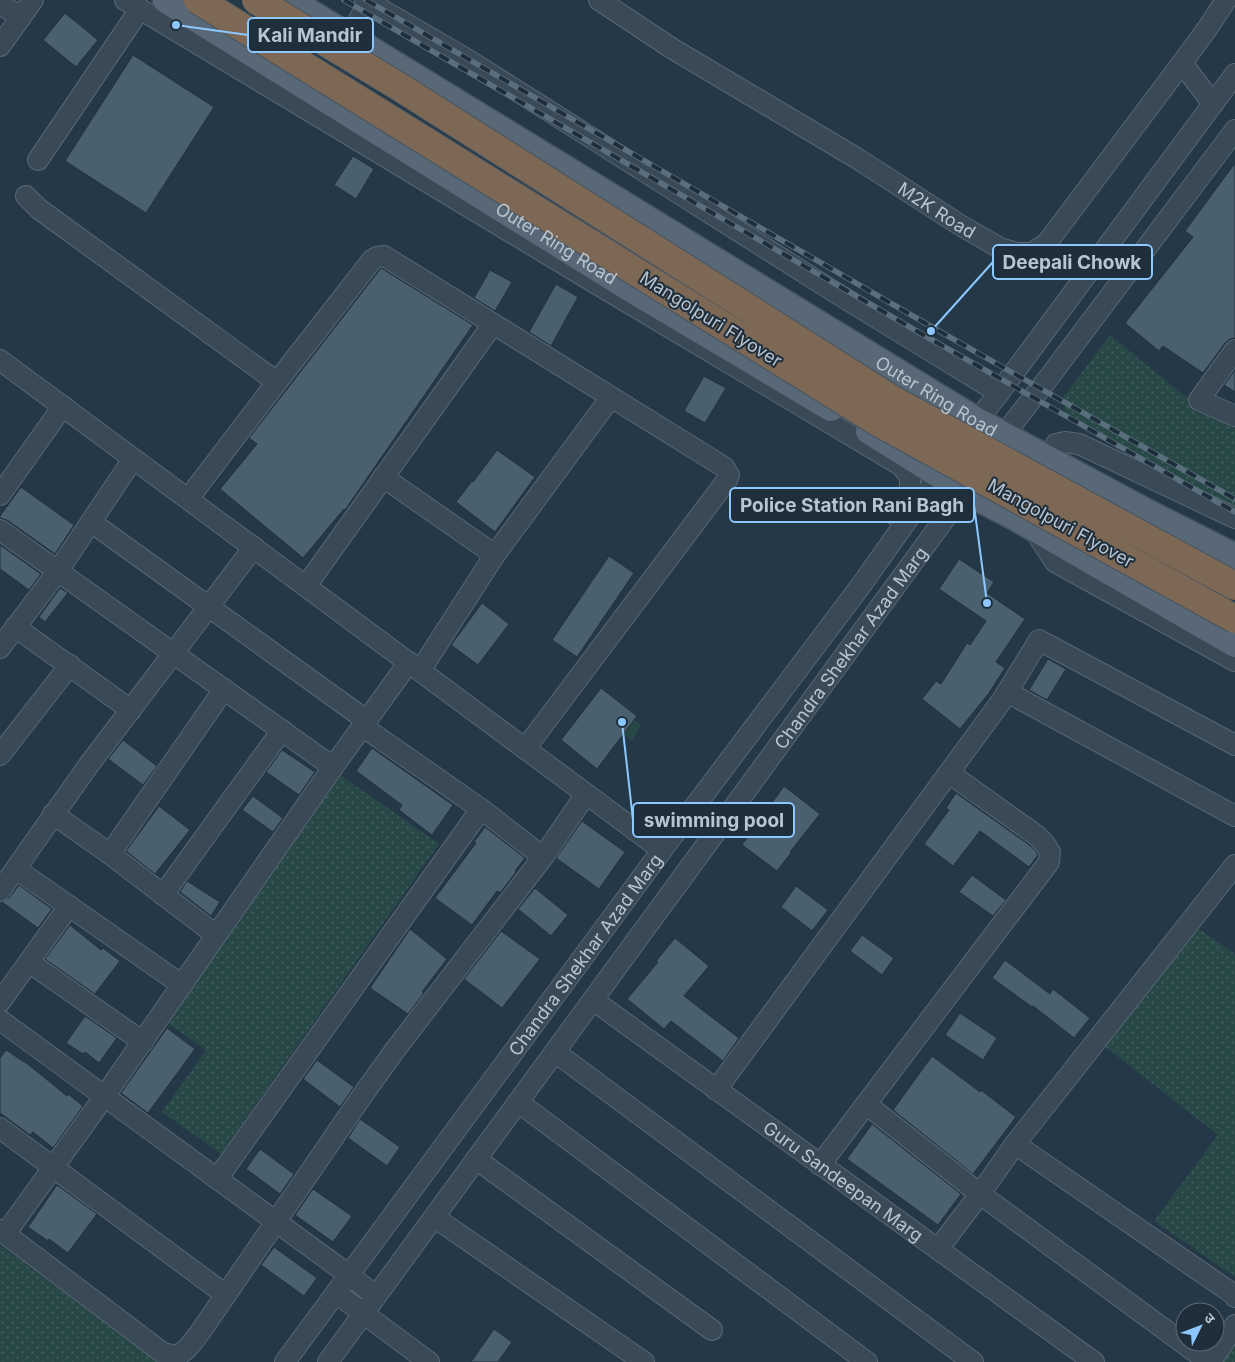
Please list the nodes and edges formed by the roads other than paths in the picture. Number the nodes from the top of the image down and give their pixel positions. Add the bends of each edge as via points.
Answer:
1 (33, 0) edge
2 (166, 0) edge
3 (198, 0) edge
4 (256, 0) edge
5 (289, 0) edge
6 (599, 0) edge
7 (1226, 0) edge
8 (368, 1) edge
9 (0, 4) edge
10 (132, 4) edge
11 (21, 17) junction
12 (349, 37) junction
13 (0, 46) edge
14 (1182, 63) junction
15 (1235, 74) edge
16 (1213, 104) junction
17 (1235, 130) edge
18 (38, 160) dead end
19 (26, 196) dead end
20 (688, 244) junction
21 (1104, 251) junction
22 (1130, 270) junction
23 (652, 301) junction
24 (493, 324) junction
25 (1235, 350) edge
26 (0, 360) edge
27 (277, 382) junction
28 (999, 393) junction
29 (612, 397) junction
30 (63, 406) junction
31 (1235, 416) edge
32 (977, 421) junction
33 (1003, 436) junction
34 (133, 459) junction
35 (1048, 460) junction
36 (939, 474) junction
37 (383, 477) junction
38 (965, 491) junction
39 (0, 495) edge
40 (188, 499) junction
41 (1144, 511) junction
42 (1235, 518) edge
43 (91, 522) junction
44 (1032, 527) junction
45 (0, 530) edge
46 (254, 547) junction
47 (494, 556) junction
48 (1235, 557) edge
49 (58, 571) junction
50 (1110, 572) junction
51 (866, 579) junction
52 (306, 586) junction
53 (1235, 586) edge
54 (887, 598) junction
55 (848, 603) junction
56 (209, 606) junction
57 (1235, 619) edge
58 (15, 627) junction
59 (1235, 644) edge
60 (0, 648) edge
61 (173, 653) junction
62 (1235, 661) edge
63 (70, 665) junction
64 (414, 666) junction
65 (224, 689) junction
66 (1007, 692) junction
67 (131, 710) junction
68 (364, 723) junction
69 (282, 730) junction
70 (1235, 745) edge
71 (525, 749) junction
72 (0, 755) edge
73 (333, 767) junction
74 (949, 773) junction
75 (586, 794) junction
76 (481, 809) junction
77 (53, 814) junction
78 (1235, 816) edge
79 (662, 850) junction
80 (110, 854) junction
81 (543, 857) junction
82 (1235, 865) edge
83 (16, 869) junction
84 (0, 891) edge
85 (163, 895) junction
86 (69, 906) junction
87 (216, 935) junction
88 (29, 962) junction
89 (182, 985) junction
90 (592, 1000) junction
91 (0, 1002) edge
92 (0, 1020) edge
93 (142, 1042) junction
94 (555, 1052) junction
95 (716, 1090) junction
96 (104, 1097) junction
97 (518, 1102) junction
98 (866, 1104) junction
99 (0, 1128) edge
100 (1015, 1144) junction
101 (476, 1159) junction
102 (820, 1165) junction
103 (53, 1168) junction
104 (217, 1179) junction
105 (980, 1194) junction
106 (434, 1217) junction
107 (277, 1222) junction
108 (3, 1232) edge
109 (938, 1249) junction
110 (349, 1275) junction
111 (336, 1293) junction
112 (226, 1295) junction
113 (376, 1296) junction
114 (1235, 1297) edge
115 (363, 1314) junction
116 (1235, 1325) edge
117 (712, 1330) dead end
118 (285, 1362) edge
119 (328, 1362) edge
120 (429, 1362) edge
121 (644, 1362) edge
122 (867, 1362) edge
123 (973, 1362) edge
124 (1094, 1362) edge
125 (1210, 1362) edge

1 - 11 street
2 - 23 main road, Outer Ring Road
3 - 57 highway, Mangolpuri Flyover, bridge via 878,422
4 - 53 highway, Mangolpuri Flyover, bridge via 398,86 893,400
5 - 12 main road, Outer Ring Road
6 - 14 street, M2K Road via 673,49 858,158 960,225 1000,248 1017,253 1032,253 1047,243
7 - 14 street, M2K Road
8 - 12 street
8 - 28 street via 470,61
9 - 11 street
10 - 18 street
10 - 55 street via 902,466 910,478 910,493 850,581
11 - 13 street
12 - 20 main road, Outer Ring Road
14 - 16 street
15 - 16 street
16 - 21 street
17 - 22 street
19 - 27 street
20 - 23 main road
20 - 32 main road, Outer Ring Road
21 - 22 street
21 - 28 street
22 - 33 street
23 - 36 main road, Outer Ring Road
24 - 27 street via 384,256 377,257
24 - 29 street
24 - 37 street
25 - 31 street via 1199,400
26 - 30 street
27 - 40 street
28 - 32 street
29 - 47 street
29 - 71 street via 724,467 729,475
30 - 34 street
30 - 39 street
32 - 33 main road, Outer Ring Road
33 - 35 main road, Outer Ring Road
34 - 40 street
34 - 43 street
35 - 41 main road, Outer Ring Road
35 - 42 street via 1056,444 1079,444
36 - 38 main road, Outer Ring Road
36 - 51 street, Chandra Shekhar Azad Marg
37 - 47 street
37 - 52 street
38 - 44 main road, Outer Ring Road
38 - 54 street, Chandra Shekhar Azad Marg
40 - 46 street
41 - 48 main road, Outer Ring Road
41 - 50 main road via 1150,529 1147,547 1126,569
43 - 49 street
43 - 56 street
44 - 50 main road, Outer Ring Road
44 - 62 street via 1055,562
45 - 49 street
46 - 52 street
46 - 56 street
47 - 64 street
49 - 58 street
49 - 61 street
50 - 59 main road, Outer Ring Road
51 - 54 street
51 - 55 street, Chandra Shekhar Azad Marg
52 - 64 street
54 - 90 street, Chandra Shekhar Azad Marg
55 - 79 street, Chandra Shekhar Azad Marg
56 - 61 street
56 - 68 street
58 - 60 street
58 - 63 street
61 - 65 street
61 - 67 street
63 - 67 street
63 - 72 street
64 - 68 street
64 - 71 street
65 - 69 street
65 - 80 street
66 - 70 street via 1039,640
66 - 74 street
66 - 78 street
67 - 77 street
68 - 73 street
68 - 76 street
69 - 73 street
69 - 85 street
71 - 75 street
73 - 87 street
74 - 95 street
74 - 98 street via 1036,835 1050,852 1049,862
75 - 79 street
75 - 81 street
76 - 81 street
76 - 104 street
77 - 80 street
77 - 83 street
79 - 110 street, Chandra Shekhar Azad Marg
80 - 85 street
81 - 107 street via 395,1050
82 - 100 street
83 - 84 street
83 - 86 street
85 - 87 street
86 - 88 street
86 - 89 street
87 - 89 street
88 - 91 street
88 - 93 street
89 - 93 street
90 - 94 street, Chandra Shekhar Azad Marg
90 - 95 street, Guru Sandeepan Marg
92 - 96 street
93 - 96 street
94 - 97 street, Chandra Shekhar Azad Marg
94 - 123 street
95 - 102 street, Guru Sandeepan Marg
96 - 103 street
96 - 104 street
97 - 101 street, Chandra Shekhar Azad Marg
97 - 122 street
98 - 102 street
98 - 105 street
99 - 103 street
100 - 105 street
100 - 114 street
101 - 106 street, Chandra Shekhar Azad Marg
101 - 117 street
102 - 109 street, Guru Sandeepan Marg
103 - 108 street
103 - 112 street
104 - 107 street
105 - 109 street
105 - 125 street
106 - 113 street, Chandra Shekhar Azad Marg
106 - 121 street
107 - 110 street
107 - 112 street
108 - 112 street via 173,1356 186,1349
109 - 124 street, Guru Sandeepan Marg
110 - 111 street, Chandra Shekhar Azad Marg
110 - 113 street
111 - 115 street
111 - 118 street, Chandra Shekhar Azad Marg
113 - 115 street, Chandra Shekhar Azad Marg
115 - 119 street, Chandra Shekhar Azad Marg
115 - 120 street
116 - 125 street

